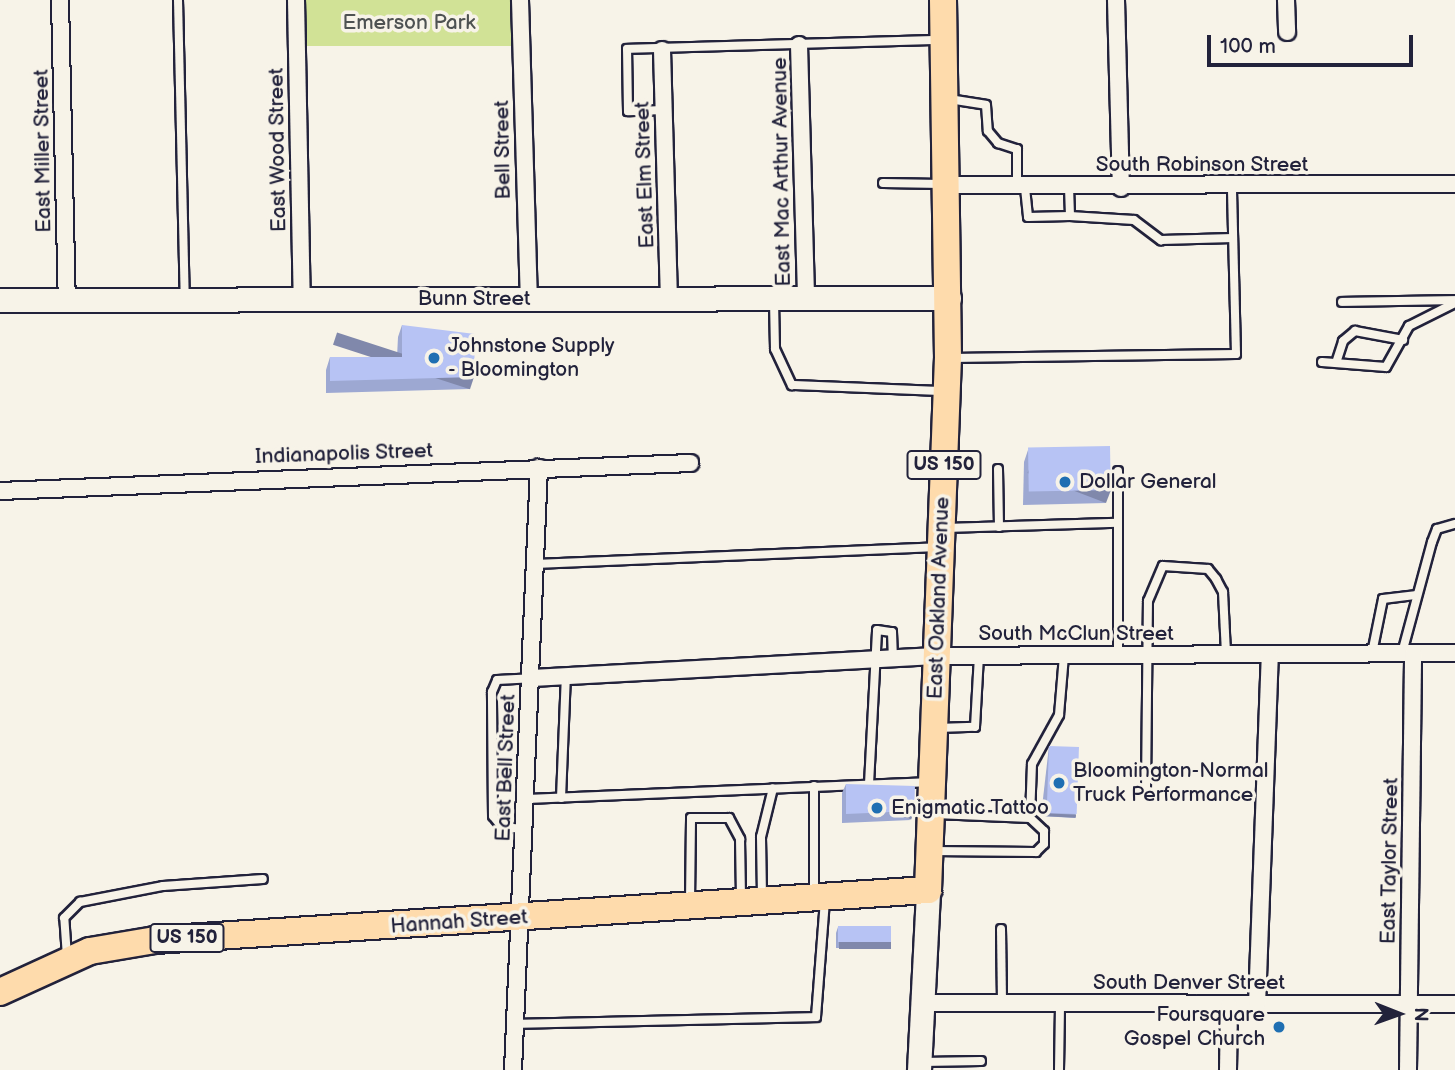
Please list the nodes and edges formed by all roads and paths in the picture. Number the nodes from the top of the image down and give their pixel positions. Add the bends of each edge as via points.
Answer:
1 (60, 0) edge
2 (178, 0) edge
3 (296, 0) edge
4 (520, 0) edge
5 (943, 0) edge
6 (1116, 0) edge
7 (1286, 0) edge
8 (1287, 32) dead end
9 (944, 40) junction
10 (799, 45) junction
11 (663, 50) junction
12 (946, 99) junction
13 (664, 110) junction
14 (883, 183) dead end
15 (1455, 184) edge
16 (949, 185) junction
17 (1232, 186) junction
18 (1021, 187) junction
19 (1069, 187) junction
20 (1121, 188) junction
21 (1070, 216) junction
22 (1233, 238) junction
23 (774, 298) junction
24 (806, 298) junction
25 (949, 298) junction
26 (185, 299) junction
27 (302, 299) junction
28 (529, 299) junction
29 (669, 299) junction
30 (0, 300) edge
31 (67, 300) junction
32 (1342, 302) dead end
33 (1455, 302) edge
34 (1403, 340) junction
35 (948, 358) junction
36 (1322, 362) dead end
37 (1336, 363) junction
38 (946, 390) junction
39 (691, 463) dead end
40 (539, 468) junction
41 (998, 469) dead end
42 (1118, 471) dead end
43 (0, 491) edge
44 (1118, 523) junction
45 (1455, 524) edge
46 (999, 527) junction
47 (941, 537) junction
48 (535, 565) junction
49 (1415, 595) junction
50 (1372, 653) junction
51 (1407, 653) junction
52 (1455, 653) edge
53 (1226, 654) junction
54 (1270, 654) junction
55 (1064, 655) junction
56 (1118, 655) junction
57 (1148, 655) junction
58 (936, 656) junction
59 (979, 656) junction
60 (893, 658) junction
61 (876, 659) junction
62 (566, 676) junction
63 (531, 678) junction
64 (934, 728) junction
65 (932, 781) junction
66 (869, 784) junction
67 (814, 786) junction
68 (773, 788) junction
69 (1146, 789) dead end
70 (561, 797) junction
71 (525, 799) junction
72 (931, 814) junction
73 (1030, 818) junction
74 (524, 829) junction
75 (929, 851) junction
76 (264, 879) dead end
77 (928, 890) junction
78 (819, 898) junction
79 (751, 903) junction
80 (690, 907) junction
81 (521, 918) junction
82 (1002, 929) dead end
83 (68, 960) junction
84 (0, 992) edge
85 (922, 1003) junction
86 (1002, 1004) junction
87 (1060, 1004) junction
88 (1410, 1004) junction
89 (1455, 1004) edge
90 (1257, 1005) junction
91 (1229, 1006) junction
92 (515, 1024) junction
93 (981, 1061) dead end
94 (919, 1066) edge
95 (513, 1070) edge
96 (1059, 1070) edge
97 (1228, 1070) edge
98 (1408, 1070) edge

1 - 31 street, East Miller Street
2 - 26 lane
3 - 27 street, East Wood Street
4 - 28 street, Bell Street
5 - 9 main road, East Oakland Avenue / US 150
6 - 20 street
7 - 8 street
9 - 10 lane
9 - 12 main road, East Oakland Avenue / US 150
10 - 11 lane
10 - 24 street, East Mac Arthur Avenue
11 - 13 street, East Elm Street
11 - 13 lane via 627,49 627,67 628,111
12 - 16 main road, East Oakland Avenue / US 150
12 - 18 lane via 984,102 988,131 998,143 1017,149
13 - 29 street, East Elm Street
14 - 16 lane
15 - 17 street, South Robinson Street
16 - 18 street, South Robinson Street
16 - 25 main road, East Oakland Avenue / US 150
17 - 20 street, South Robinson Street
17 - 22 lane
18 - 19 street, South Robinson Street
18 - 21 lane via 1028,217
19 - 20 street, South Robinson Street
19 - 21 lane
21 - 22 lane via 1134,220 1161,240
22 - 35 lane via 1236,354
23 - 24 street, Bunn Street
23 - 29 street, Bunn Street
23 - 38 lane via 775,349 792,385
24 - 25 street, Bunn Street
25 - 35 main road, East Oakland Avenue / US 150
26 - 27 street, Bunn Street
26 - 31 street, Bunn Street
27 - 28 street, Bunn Street
28 - 29 street, Bunn Street
30 - 31 street, Bunn Street
32 - 33 lane
33 - 34 lane via 1409,326
34 - 37 lane via 1386,368
34 - 37 lane via 1354,331 1343,341
35 - 38 main road, East Oakland Avenue / US 150
36 - 37 lane
38 - 47 main road, East Oakland Avenue / US 150
39 - 40 street, Indianapolis Street
40 - 43 street, Indianapolis Street
40 - 48 street, East Bell Street
41 - 46 lane
42 - 44 lane
44 - 46 lane
44 - 56 lane
45 - 49 lane via 1437,529
46 - 47 lane
47 - 48 lane
47 - 58 main road, East Oakland Avenue / US 150
48 - 63 street, East Bell Street
49 - 50 lane via 1383,599
49 - 51 lane
50 - 51 street, South McClun Street
50 - 54 street, South McClun Street
51 - 52 street, South McClun Street
51 - 88 street, East Taylor Street
53 - 54 street, South McClun Street
53 - 57 street, South McClun Street
53 - 57 lane via 1223,592 1216,579 1208,569 1163,566 1148,601
54 - 90 street
55 - 56 street, South McClun Street
55 - 59 street, South McClun Street
55 - 73 lane via 1059,715 1032,764
56 - 57 street, South McClun Street
57 - 69 lane
58 - 59 street, South McClun Street
58 - 60 street, South McClun Street
58 - 64 main road, East Oakland Avenue / US 150
59 - 64 lane via 975,727
60 - 61 street, South McClun Street
60 - 61 lane via 892,632 877,630
61 - 62 street, South McClun Street
61 - 66 lane
62 - 63 street, South McClun Street
62 - 70 lane
63 - 71 street, East Bell Street
63 - 74 lane via 497,680 492,692 493,816 502,827
64 - 65 main road, East Oakland Avenue / US 150
65 - 66 lane
65 - 72 main road, East Oakland Avenue / US 150
66 - 67 lane
67 - 68 lane
67 - 78 lane
68 - 70 lane
68 - 79 lane
70 - 71 lane
71 - 74 street, East Bell Street
72 - 73 lane
72 - 75 main road, East Oakland Avenue / US 150
73 - 75 lane via 1044,831 1036,852
74 - 81 street, East Bell Street
75 - 77 main road, East Oakland Avenue / US 150
76 - 83 lane via 163,886 80,902 64,918
77 - 78 main road, Hannah Street / US 150
77 - 85 street, East Oakland Avenue
78 - 79 main road, Hannah Street / US 150
78 - 92 lane via 816,1017
79 - 80 main road, Hannah Street / US 150
79 - 80 lane via 740,838 729,818 691,818
80 - 81 main road, Hannah Street / US 150
81 - 83 main road, Hannah Street / US 150 via 155,940
81 - 92 street, East Bell Street
82 - 86 lane
83 - 84 main road, Hannah Street / US 150
85 - 86 street, South Denver Street
85 - 94 street, East Oakland Avenue
86 - 87 street, South Denver Street
87 - 91 street, South Denver Street
87 - 96 lane
88 - 89 street, South Denver Street
88 - 90 street, South Denver Street
88 - 98 street, East Taylor Street
90 - 91 street, South Denver Street
91 - 97 street
92 - 95 street, East Bell Street
93 - 94 lane

